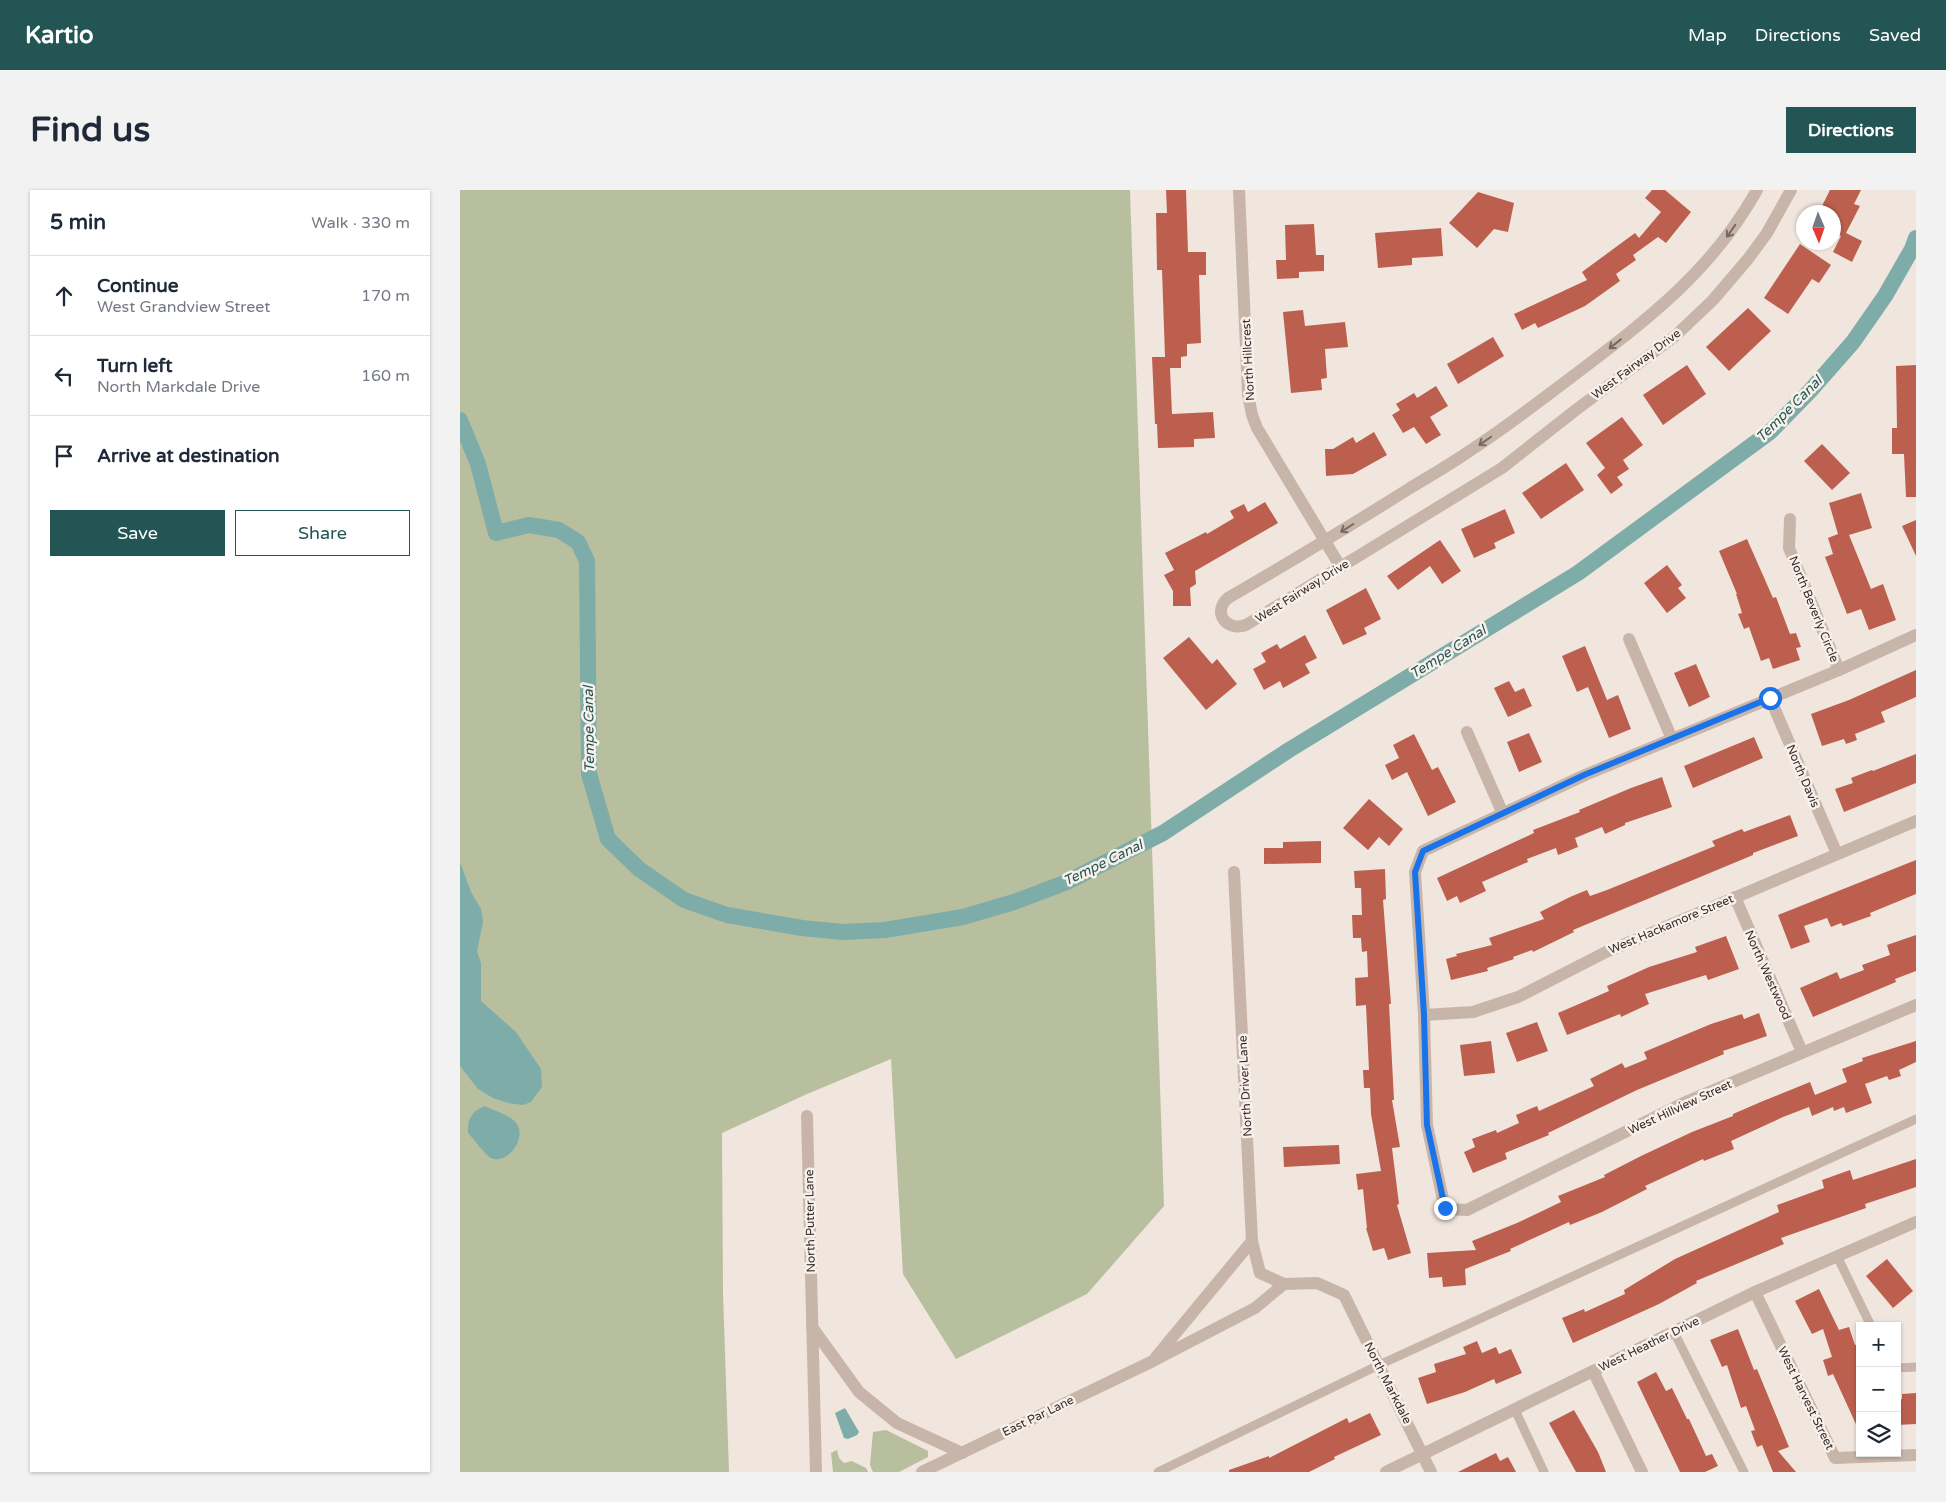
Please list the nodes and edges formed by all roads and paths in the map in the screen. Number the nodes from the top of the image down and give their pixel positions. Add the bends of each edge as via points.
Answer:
1 (1240, 190) edge
2 (1757, 190) edge
3 (1791, 190) edge
4 (1790, 519) dead end
5 (1326, 541) junction
6 (1340, 566) junction
7 (1916, 635) edge
8 (1629, 639) dead end
9 (1839, 670) junction
10 (1770, 698) junction
11 (1467, 732) dead end
12 (1672, 739) junction
13 (1503, 814) junction
14 (1916, 821) edge
15 (1838, 854) junction
16 (1234, 872) dead end
17 (1735, 898) junction
18 (1916, 1005) edge
19 (1424, 1015) junction
20 (1802, 1052) junction
21 (807, 1116) dead end
22 (1916, 1119) edge
23 (1916, 1222) edge
24 (1252, 1241) junction
25 (1837, 1256) junction
26 (1284, 1284) junction
27 (1755, 1292) junction
28 (1869, 1322) edge
29 (812, 1327) junction
30 (1674, 1332) junction
31 (1153, 1361) junction
32 (1379, 1365) junction
33 (1916, 1367) edge
34 (1901, 1368) edge
35 (1592, 1371) junction
36 (1515, 1410) junction
37 (962, 1453) junction
38 (1423, 1454) junction
39 (1916, 1455) edge
40 (816, 1472) edge
41 (922, 1472) edge
42 (1158, 1472) edge
43 (1386, 1472) edge
44 (1431, 1472) edge
45 (1544, 1472) edge
46 (1642, 1472) edge
47 (1744, 1472) edge

1 - 5 street, North Hillcrest via 1248,394 1252,415
2 -> 5 street, West Fairway Drive via 1729,235 1658,310 1470,452
3 - 6 street, West Fairway Drive via 1748,259 1713,300 1674,337 1502,468
4 - 9 street, North Beverly Circle via 1789,548
5 - 6 street, North Hillcrest
5 - 6 street, West Fairway Drive via 1228,598 1221,611 1223,619 1239,628 1246,625
7 - 9 street
8 - 12 street
9 - 10 street
10 - 12 street
10 - 15 street, North Davis
11 - 13 street
12 - 13 street via 1584,775
13 - 19 street via 1423,851 1415,872
14 - 15 street, West Hackamore Street
15 - 17 street, West Hackamore Street
16 - 24 street, North Driver Lane
17 - 19 street, West Hackamore Street via 1606,952 1518,997 1473,1012
17 - 20 street, North Westwood
18 - 20 street, West Hillview Street
19 - 20 street, West Hillview Street via 1427,1125 1445,1208 1467,1210 1688,1102
21 - 29 street, North Putter Lane
22 - 32 lane
23 - 25 street, West Heather Drive
24 - 26 street, North Driver Lane via 1260,1272
24 - 31 street, East Par Lane
25 - 27 street, West Heather Drive
25 - 28 lane
26 - 31 street, East Par Lane via 1255,1308
26 - 32 street, North Markdale via 1317,1283 1344,1295
27 - 30 street, West Heather Drive
27 - 39 street, West Harvest Street via 1835,1458
29 - 37 street via 859,1392 897,1423
29 - 40 street, North Putter Lane
30 - 35 street, West Heather Drive
30 - 47 lane
31 - 37 street, East Par Lane
32 - 38 street, North Markdale
32 - 42 lane
33 - 34 lane
35 - 36 street, West Heather Drive
35 - 46 street
36 - 38 street, West Heather Drive
36 - 45 lane
37 - 41 street, East Par Lane
38 - 43 street, West Heather Drive
38 - 44 street, North Markdale

